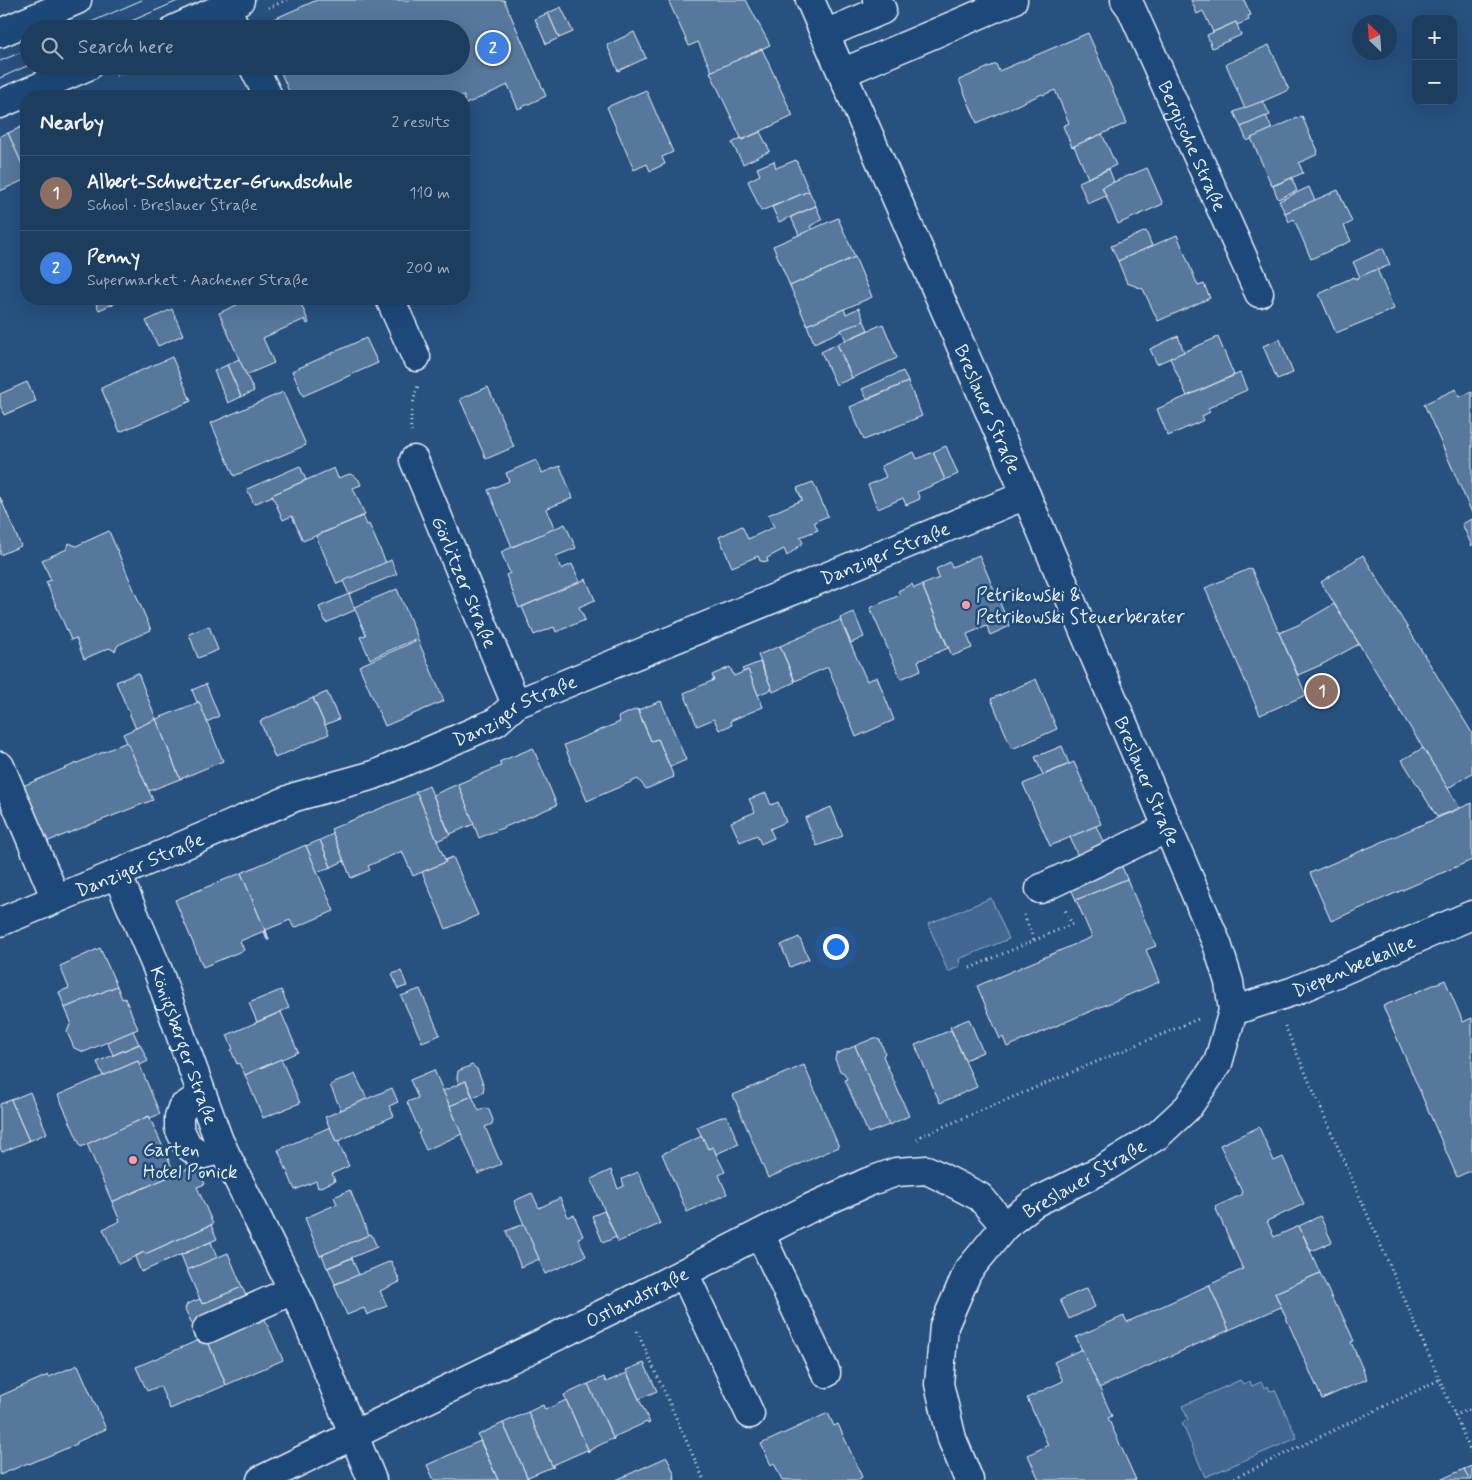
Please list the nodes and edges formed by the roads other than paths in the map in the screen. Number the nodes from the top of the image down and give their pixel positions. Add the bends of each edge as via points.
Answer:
1 (77, 0) edge
2 (810, 0) edge
3 (878, 0) edge
4 (1013, 0) edge
5 (1125, 0) edge
6 (234, 12) edge
7 (30, 20) edge
8 (206, 20) edge
9 (20, 24) edge
10 (0, 33) edge
11 (825, 34) junction
12 (842, 73) junction
13 (67, 75) edge
14 (258, 75) edge
15 (32, 90) edge
16 (265, 90) edge
17 (20, 95) edge
18 (0, 104) edge
19 (1259, 292) dead end
20 (392, 305) edge
21 (418, 369) road end
22 (414, 460) road end
23 (1026, 495) junction
24 (516, 704) junction
25 (0, 766) edge
26 (1168, 828) junction
27 (117, 874) junction
28 (1040, 889) dead end
29 (56, 899) junction
30 (1472, 915) edge
31 (0, 922) edge
32 (1233, 1011) junction
33 (1005, 1226) junction
34 (760, 1234) junction
35 (684, 1272) junction
36 (293, 1290) junction
37 (207, 1329) dead end
38 (826, 1373) dead end
39 (750, 1414) dead end
40 (354, 1434) junction
41 (261, 1480) edge
42 (372, 1480) edge
43 (970, 1480) edge

1 - 7 street
2 - 11 street, Breslauer Straße
3 - 11 street via 882,10
4 - 12 street
5 - 19 street, Bergische Straße
6 - 8 street
9 - 10 street
11 - 12 street, Breslauer Straße
12 - 23 street, Breslauer Straße
13 - 15 street
14 - 16 street
17 - 18 street
20 - 21 street
22 - 24 street, Görlitzer Straße
23 - 24 street, Danziger Straße
23 - 26 street, Breslauer Straße
24 - 27 street, Danziger Straße via 496,722 374,775 295,797
25 - 29 street
26 - 28 street
26 - 32 street, Breslauer Straße via 1217,944 1229,982
27 - 29 street, Danziger Straße
27 - 36 street, Königsberger Straße via 158,968 223,1149
29 - 31 street, Danziger Straße
30 - 32 street, Diepenbeekallee via 1294,991
32 - 33 street, Breslauer Straße via 1218,1063 1188,1107 1158,1135 1103,1169 1034,1203
33 - 34 street, Ostlandstraße via 980,1198 927,1170 896,1172 868,1182
33 - 43 street, Breslauer Straße via 968,1271 944,1326 939,1384 952,1439
34 - 35 street, Ostlandstraße
34 - 38 street
35 - 39 street
35 - 40 street, Ostlandstraße
36 - 37 street
36 - 40 street, Königsberger Straße
40 - 41 street, Ostlandstraße
40 - 42 street, Königsberger Straße

